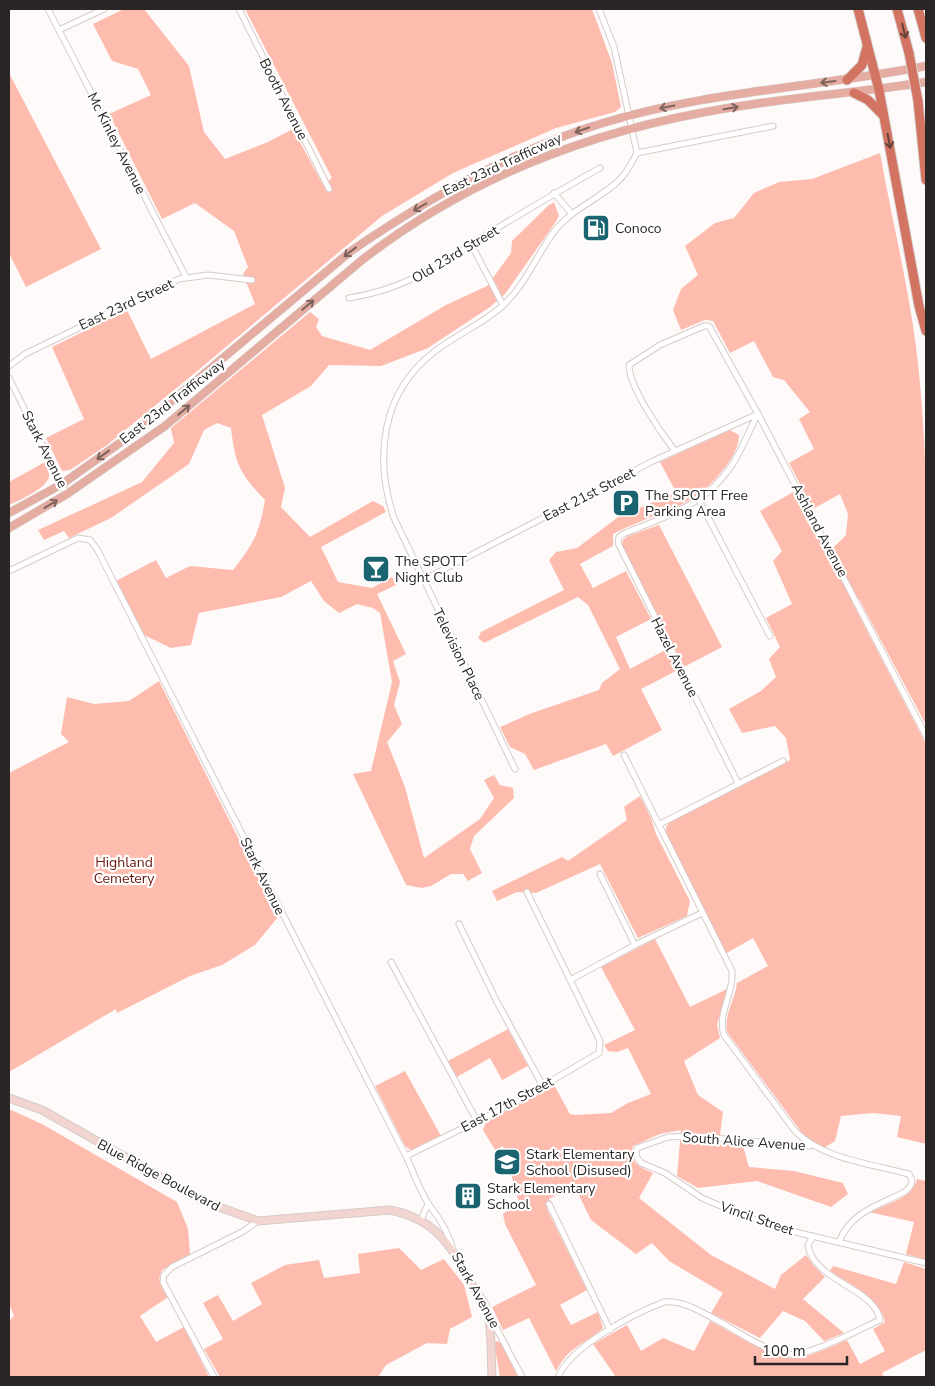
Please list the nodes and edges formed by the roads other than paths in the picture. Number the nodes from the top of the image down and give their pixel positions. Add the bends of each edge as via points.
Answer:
1 (48, 9) edge
2 (104, 9) edge
3 (239, 9) edge
4 (600, 9) edge
5 (858, 9) edge
6 (897, 9) edge
7 (918, 9) edge
8 (59, 30) junction
9 (926, 38) edge
10 (867, 46) junction
11 (926, 66) edge
12 (876, 76) junction
13 (847, 80) junction
14 (926, 82) edge
15 (879, 90) junction
16 (854, 93) junction
17 (629, 116) junction
18 (884, 117) junction
19 (773, 126) dead end
20 (632, 127) junction
21 (637, 153) junction
22 (600, 168) dead end
23 (926, 180) edge
24 (329, 189) dead end
25 (554, 193) junction
26 (572, 214) junction
27 (471, 244) junction
28 (186, 277) junction
29 (252, 280) dead end
30 (349, 298) dead end
31 (503, 305) junction
32 (926, 331) edge
33 (9, 366) edge
34 (9, 378) edge
35 (758, 414) junction
36 (675, 452) junction
37 (62, 484) junction
38 (68, 494) junction
39 (699, 500) junction
40 (9, 513) edge
41 (9, 528) edge
42 (9, 571) edge
43 (423, 580) junction
44 (770, 636) dead end
45 (926, 736) edge
46 (624, 755) dead end
47 (783, 761) dead end
48 (515, 768) dead end
49 (738, 783) junction
50 (660, 824) junction
51 (600, 874) dead end
52 (527, 892) dead end
53 (702, 913) junction
54 (459, 924) dead end
55 (635, 945) junction
56 (391, 962) dead end
57 (570, 980) junction
58 (543, 1086) junction
59 (9, 1098) edge
60 (477, 1121) junction
61 (812, 1146) junction
62 (637, 1148) joint
63 (406, 1156) junction
64 (428, 1204) junction
65 (549, 1204) dead end
66 (421, 1220) junction
67 (258, 1221) junction
68 (813, 1236) junction
69 (840, 1242) junction
70 (453, 1250) junction
71 (926, 1263) edge
72 (487, 1312) junction
73 (610, 1330) junction
74 (214, 1377) edge
75 (492, 1377) edge
76 (522, 1377) edge
77 (558, 1377) edge

1 - 8 street, Mc Kinley Avenue
2 - 8 street
3 - 24 street, Booth Avenue
4 - 17 street via 614,47
5 - 10 highway
6 -> 23 highway, bridge via 918,101
7 - 9 highway
8 - 28 street, Mc Kinley Avenue
10 - 12 highway
10 - 13 highway via 862,65
11 - 12 main road, East 23rd Trafficway
12 - 13 main road, East 23rd Trafficway
12 - 15 highway
13 -> 17 main road, East 23rd Trafficway via 746,92
14 - 15 main road, East 23rd Trafficway
15 - 16 main road, East 23rd Trafficway
15 - 18 highway
16 - 18 highway via 868,100
20 -> 16 main road, East 23rd Trafficway via 761,103
17 - 20 street
17 -> 37 main road, East 23rd Trafficway via 563,136 515,157 462,182 390,224 351,251 131,435
18 -> 32 highway
19 - 21 street
20 - 21 street
38 -> 20 main road, East 23rd Trafficway via 165,426 390,239 454,198 507,173 583,142
21 - 26 street, Television Place via 616,183
22 - 25 street
25 - 26 street
25 - 27 street, Old 23rd Street
26 - 31 street, Television Place via 553,233 522,283
27 - 30 street, Old 23rd Street via 405,284 381,293
27 - 31 street
28 - 29 street, East 23rd Street via 208,274
28 - 33 street, East 23rd Street via 112,310 25,354
31 - 43 street, Television Place via 421,363 400,391 388,422 382,455 386,494
34 - 37 street, Stark Avenue
35 - 36 street, East 21st Street
35 - 36 street, Ashland Avenue via 709,326 660,345 629,365 648,412
35 - 39 street via 732,465
35 - 45 street, Ashland Avenue
36 - 43 street, East 21st Street
37 - 38 street, Stark Avenue
37 - 40 main road, East 23rd Trafficway
41 -> 38 main road, East 23rd Trafficway
39 - 44 street
39 - 49 street, Hazel Avenue via 682,511 625,533 619,537 618,543
42 - 63 street, Stark Avenue via 78,538 90,540 97,549
43 - 48 street, Television Place
46 - 50 street
47 - 49 street
49 - 50 street
50 - 53 street
51 - 55 street
52 - 57 street
53 - 55 street
53 - 61 street via 732,971 733,984 721,1019 724,1035 795,1131
54 - 58 street
55 - 57 street
56 - 60 street
57 - 58 street, East 17th Street via 601,1046 595,1056
58 - 60 street, East 17th Street
59 - 67 main road, Blue Ridge Boulevard via 42,1110 204,1202
60 - 63 street, East 17th Street
61 - 62 street, South Alice Avenue via 668,1136
61 - 69 street, South Alice Avenue via 909,1174 912,1184 906,1191 853,1219
62 - 68 street, Vincil Street via 636,1156 641,1163 665,1173 702,1198 778,1228
63 - 64 street, Stark Avenue
64 - 66 street
64 - 70 street, Stark Avenue via 451,1239
65 - 73 street
66 - 67 main road, Blue Ridge Boulevard via 404,1213 381,1210
66 - 70 main road, Blue Ridge Boulevard via 440,1234
67 - 74 street via 172,1267 164,1275 163,1282
68 - 69 street, Vincil Street
68 - 73 street via 808,1245 814,1261 868,1302 880,1320 849,1335 789,1355 675,1301 664,1302
69 - 71 street, Vincil Street
70 - 72 main road, Stark Avenue
72 - 75 main road
72 - 76 street, Stark Avenue
73 - 77 street via 573,1355

